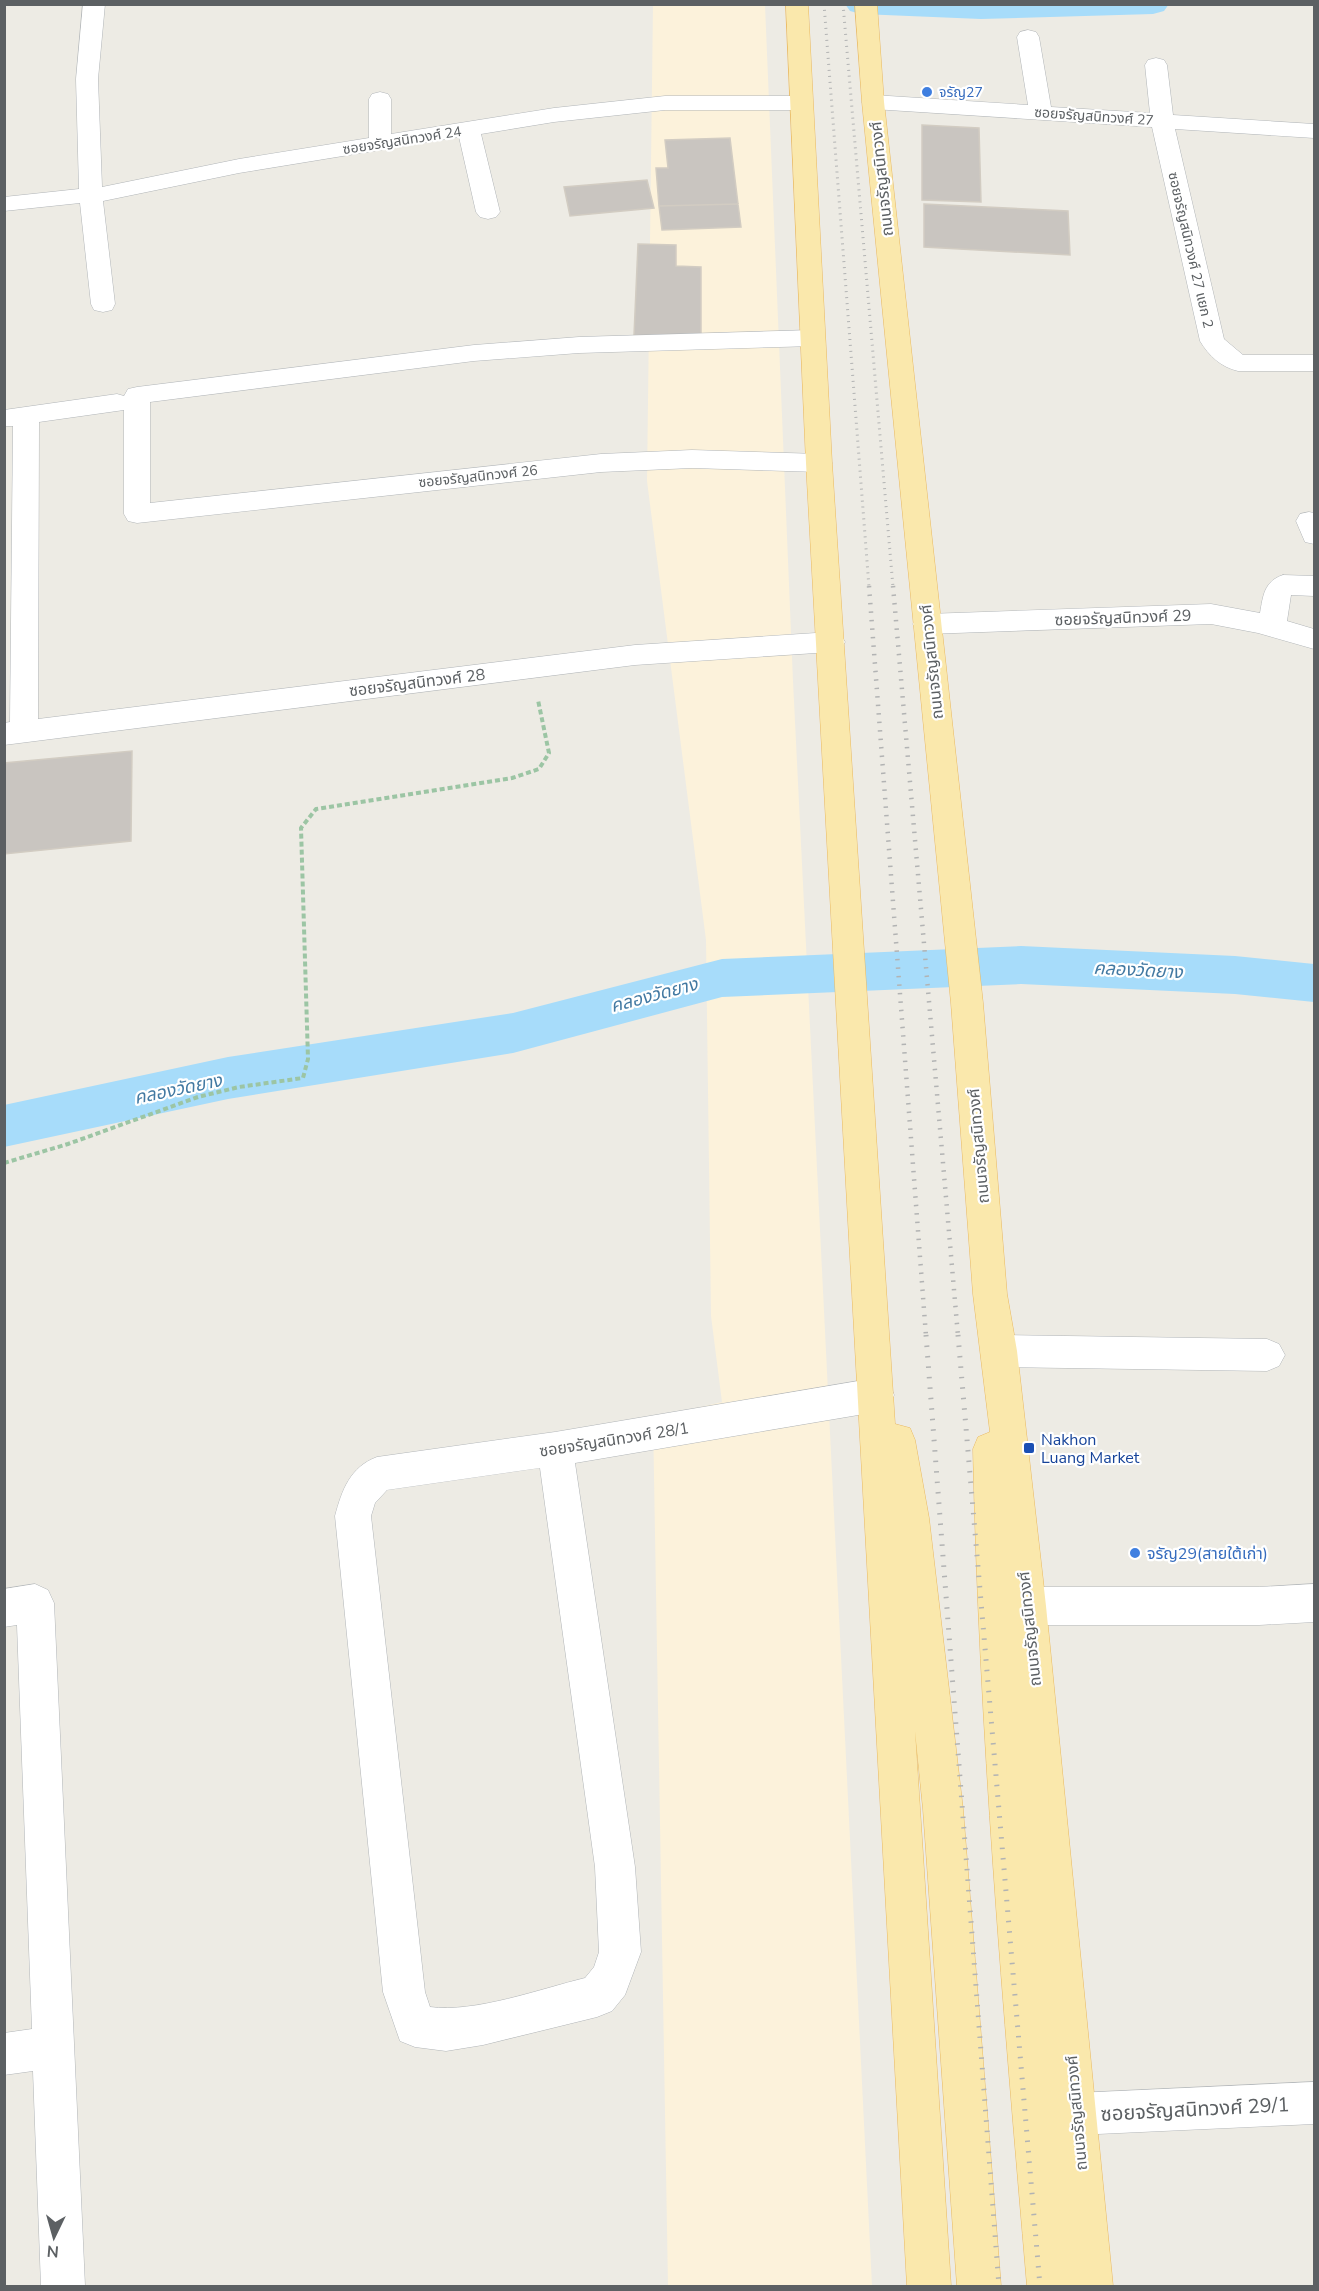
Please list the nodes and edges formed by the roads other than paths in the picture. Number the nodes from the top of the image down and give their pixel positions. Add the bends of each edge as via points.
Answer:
1 (94, 4) edge
2 (798, 10) edge
3 (866, 10) edge
4 (1028, 37) dead end
5 (1156, 65) dead end
6 (380, 99) dead end
7 (873, 102) junction
8 (801, 103) junction
9 (1041, 113) junction
10 (1162, 121) junction
11 (468, 129) junction
12 (1314, 131) edge
13 (380, 143) junction
14 (91, 195) junction
15 (4, 204) edge
16 (488, 212) dead end
17 (103, 304) dead end
18 (813, 338) junction
19 (1314, 363) edge
20 (117, 403) dead end
21 (15, 416) edge
22 (819, 463) junction
23 (1314, 586) edge
24 (1314, 616) edge
25 (1273, 620) junction
26 (927, 624) junction
27 (1314, 639) edge
28 (831, 642) junction
29 (14, 732) edge
30 (990, 1294) junction
31 (870, 1296) junction
32 (999, 1351) junction
33 (1267, 1355) dead end
34 (876, 1395) junction
35 (555, 1449) junction
36 (1314, 1603) edge
37 (1027, 1606) junction
38 (4, 1608) edge
39 (52, 2048) junction
40 (4, 2055) edge
41 (1314, 2103) edge
42 (1076, 2114) junction
43 (63, 2286) edge
44 (929, 2286) edge
45 (979, 2286) edge
46 (1049, 2286) edge
47 (1091, 2286) edge

1 - 14 street via 87,79
2 - 8 main road
3 - 7 main road, ถนนจรัญสนิทวงศ์
4 - 9 street
5 - 10 street, ซอยจรัญสนิทวงศ์ 27 แยก 2
6 - 13 street
7 - 9 street, ซอยจรัญสนิทวงศ์ 27
7 - 26 main road, ถนนจรัญสนิทวงศ์
8 - 11 street, ซอยจรัญสนิทวงศ์ 24 via 665,103
8 - 18 main road
9 - 10 street, ซอยจรัญสนิทวงศ์ 27
10 - 12 street, ซอยจรัญสนิทวงศ์ 27
10 - 19 street, ซอยจรัญสนิทวงศ์ 27 แยก 2 via 1212,341 1238,363
11 - 13 street, ซอยจรัญสนิทวงศ์ 24
11 - 16 street
13 - 14 street, ซอยจรัญสนิทวงศ์ 24
14 - 15 street, ซอยจรัญสนิทวงศ์ 24
14 - 17 street
18 - 22 main road
18 - 22 street, ซอยจรัญสนิทวงศ์ 26 via 484,352 137,395 137,514 601,463 703,459
20 - 21 street
21 - 29 street
22 - 28 main road
23 - 25 street via 1283,585 1278,591
24 - 25 street
25 - 26 street, ซอยจรัญสนิทวงศ์ 29 via 1211,614
25 - 27 street, ซอยจรัญสนิทวงศ์ 29 via 1300,637
26 - 30 main road, ถนนจรัญสนิทวงศ์ via 966,1003
28 - 29 street, ซอยจรัญสนิทวงศ์ 28 via 635,655
28 - 31 main road
30 - 32 main road, ถนนจรัญสนิทวงศ์
30 - 46 main road via 992,1514 1006,1809
31 - 34 main road
31 - 45 main road via 911,1518 927,1644
32 - 33 street
32 - 37 main road, ถนนจรัญสนิทวงศ์
34 - 35 street, ซอยจรัญสนิทวงศ์ 28/1
34 - 44 main road
35 - 35 street, ซอยจรัญสนิทวงศ์ 28/1 via 615,1868 620,1952 610,1980 597,1996 483,2024 446,2030 415,2026 404,1992 353,1516 359,1494 377,1474
36 - 37 street
37 - 42 main road, ถนนจรัญสนิทวงศ์
38 - 39 street via 35,1603
39 - 40 street
39 - 43 street
41 - 42 street, ซอยจรัญสนิทวงศ์ 29/1
42 - 47 main road, ถนนจรัญสนิทวงศ์

